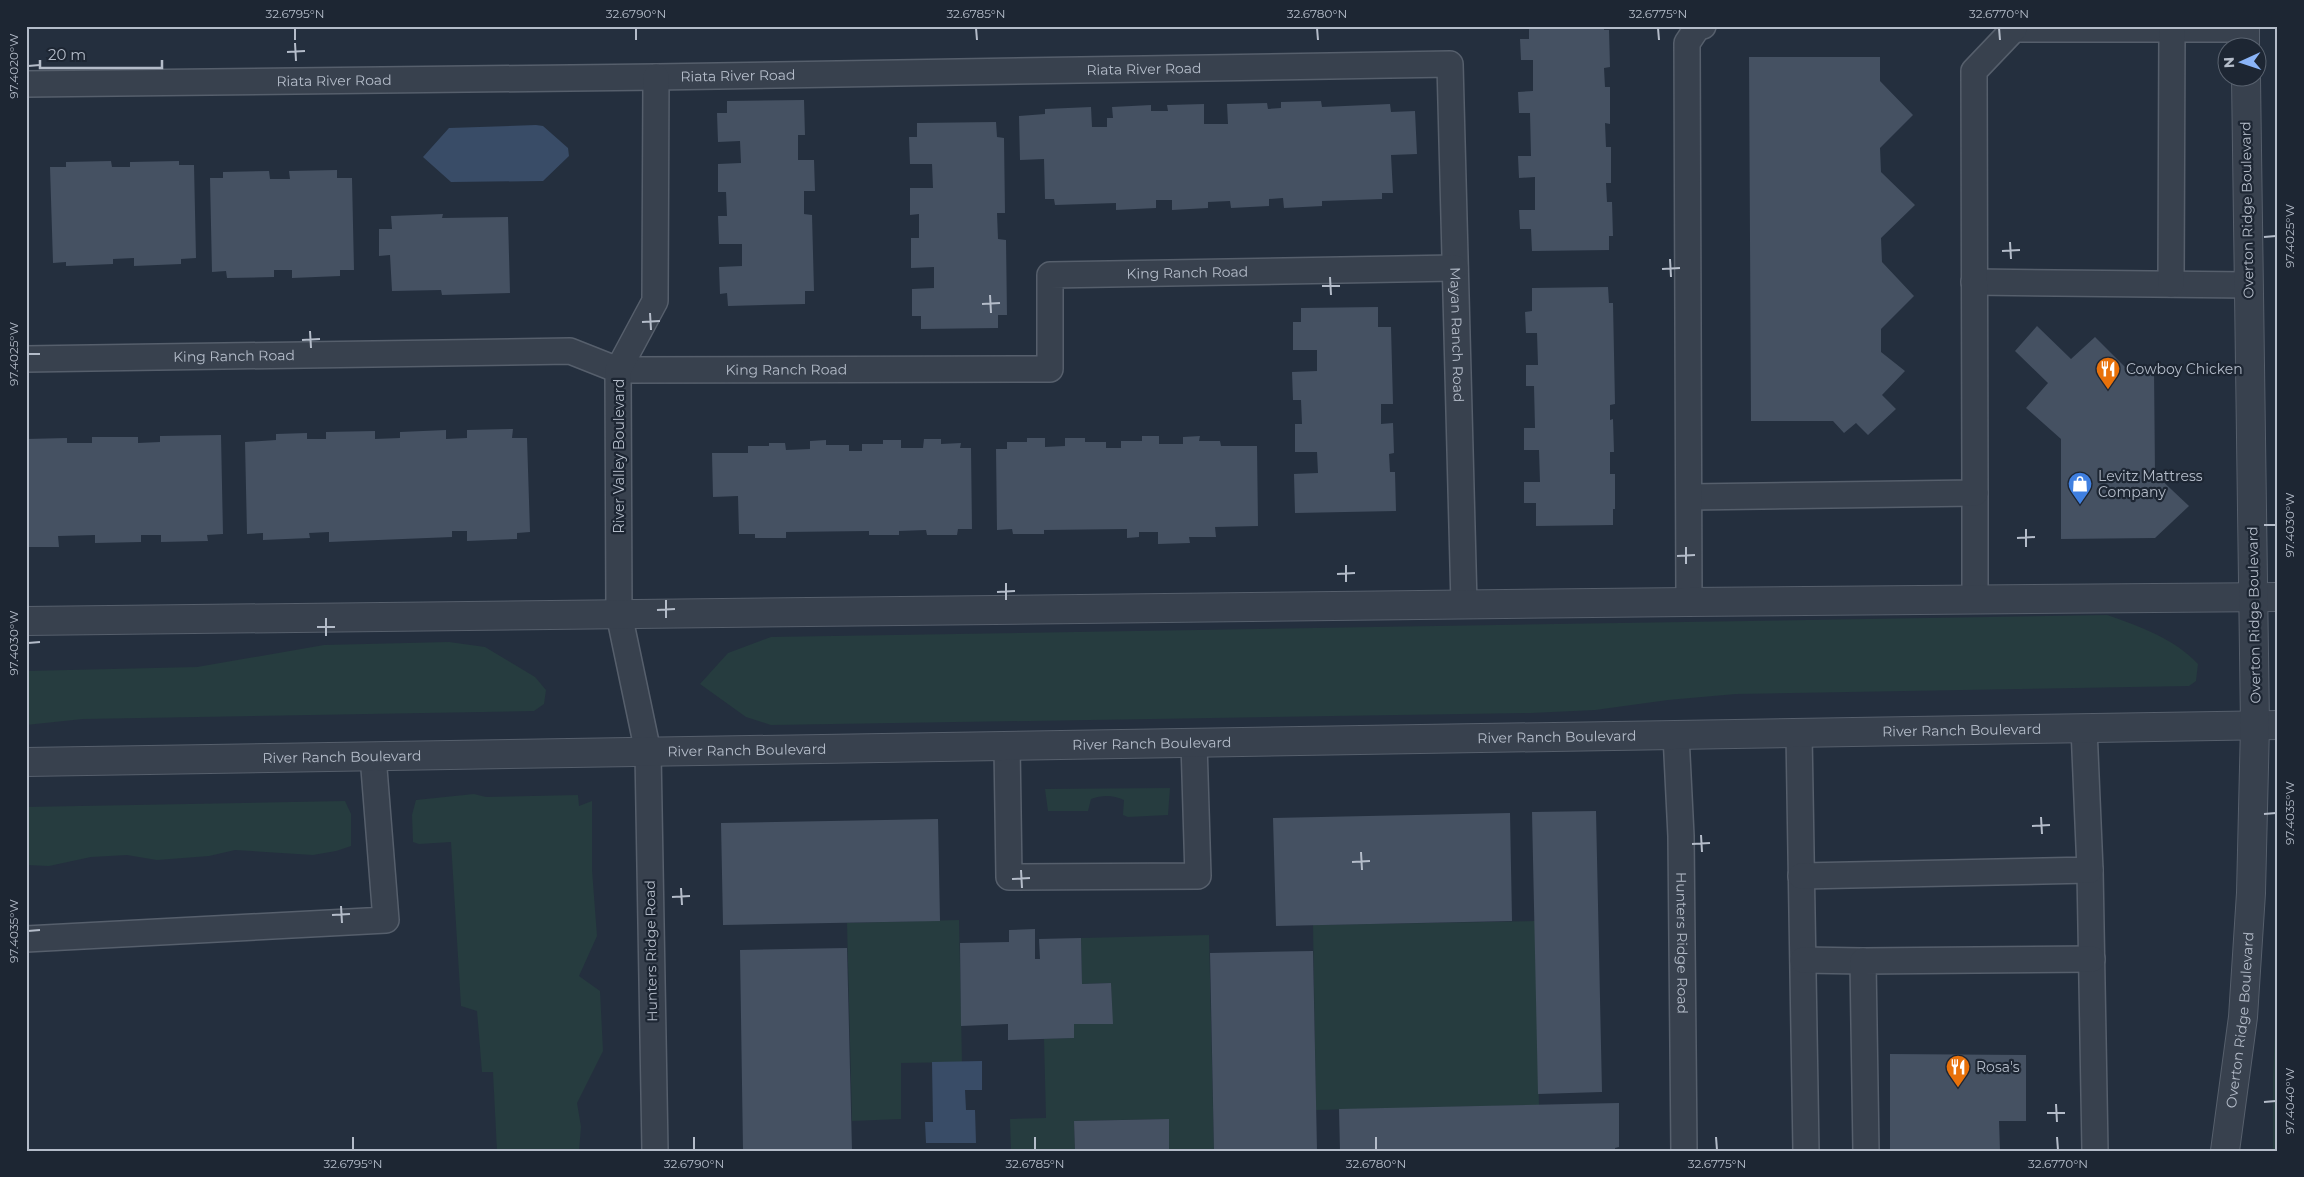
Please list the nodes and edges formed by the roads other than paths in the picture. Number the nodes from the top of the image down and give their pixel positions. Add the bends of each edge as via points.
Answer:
1 (1703, 26) edge
2 (2014, 28) edge
3 (2172, 29) junction
4 (2245, 34) edge
5 (1450, 64) joint
6 (656, 77) junction
7 (26, 84) edge
8 (2246, 88) edge
9 (1455, 268) junction
10 (1974, 282) junction
11 (2171, 284) junction
12 (2248, 285) junction
13 (26, 359) edge
14 (618, 370) junction
15 (1975, 493) junction
16 (1690, 497) junction
17 (2266, 597) edge
18 (1975, 600) junction
19 (1689, 602) junction
20 (1464, 604) junction
21 (619, 614) junction
22 (26, 621) edge
23 (2266, 725) edge
24 (2084, 728) junction
25 (1799, 733) junction
26 (1676, 735) junction
27 (1194, 743) junction
28 (1007, 746) junction
29 (648, 752) junction
30 (373, 756) junction
31 (26, 762) edge
32 (2090, 870) junction
33 (1801, 876) junction
34 (26, 939) edge
35 (2092, 959) junction
36 (1803, 960) junction
37 (1863, 960) junction
38 (655, 1151) edge
39 (1684, 1151) edge
40 (1806, 1151) edge
41 (1866, 1151) edge
42 (2095, 1151) edge
43 (2225, 1151) edge

1 - 16 lane via 1697,28 1687,43
2 - 3 lane
2 - 10 lane via 1974,71
3 - 4 lane
3 - 11 lane
5 - 6 lane, Riata River Road
5 - 9 lane, Mayan Ranch Road
6 - 7 lane, Riata River Road
6 - 14 lane, River Valley Boulevard via 655,301
8 - 12 street, Overton Ridge Boulevard
9 - 14 lane, King Ranch Road via 1050,275 1050,369
9 - 20 lane, Mayan Ranch Road
10 - 11 lane
10 - 15 lane
11 - 12 lane
12 - 17 street, Overton Ridge Boulevard
13 - 14 lane, King Ranch Road via 570,351
14 - 21 lane, River Valley Boulevard
15 - 16 lane
15 - 18 lane
16 - 19 lane
17 - 18 street
17 - 23 street, Overton Ridge Boulevard
18 - 19 street
19 - 20 street
20 - 21 street
21 - 22 street
21 - 29 lane, River Valley Boulevard
23 - 24 street, River Ranch Boulevard
23 - 43 street, Overton Ridge Boulevard via 2243,1017
24 - 25 street, River Ranch Boulevard
24 - 32 lane
25 - 26 street, River Ranch Boulevard
25 - 33 lane
26 - 27 street, River Ranch Boulevard
26 - 39 lane, Hunters Ridge Road via 1681,836
27 - 28 street, River Ranch Boulevard
27 - 28 lane via 1198,876 1009,877
28 - 29 street, River Ranch Boulevard
29 - 30 street, River Ranch Boulevard
29 - 38 lane, Hunters Ridge Road
30 - 31 street, River Ranch Boulevard
30 - 34 lane via 386,920
32 - 33 lane
32 - 35 lane
33 - 36 lane
35 - 37 lane
35 - 42 lane
36 - 37 lane
36 - 40 lane
37 - 41 lane

